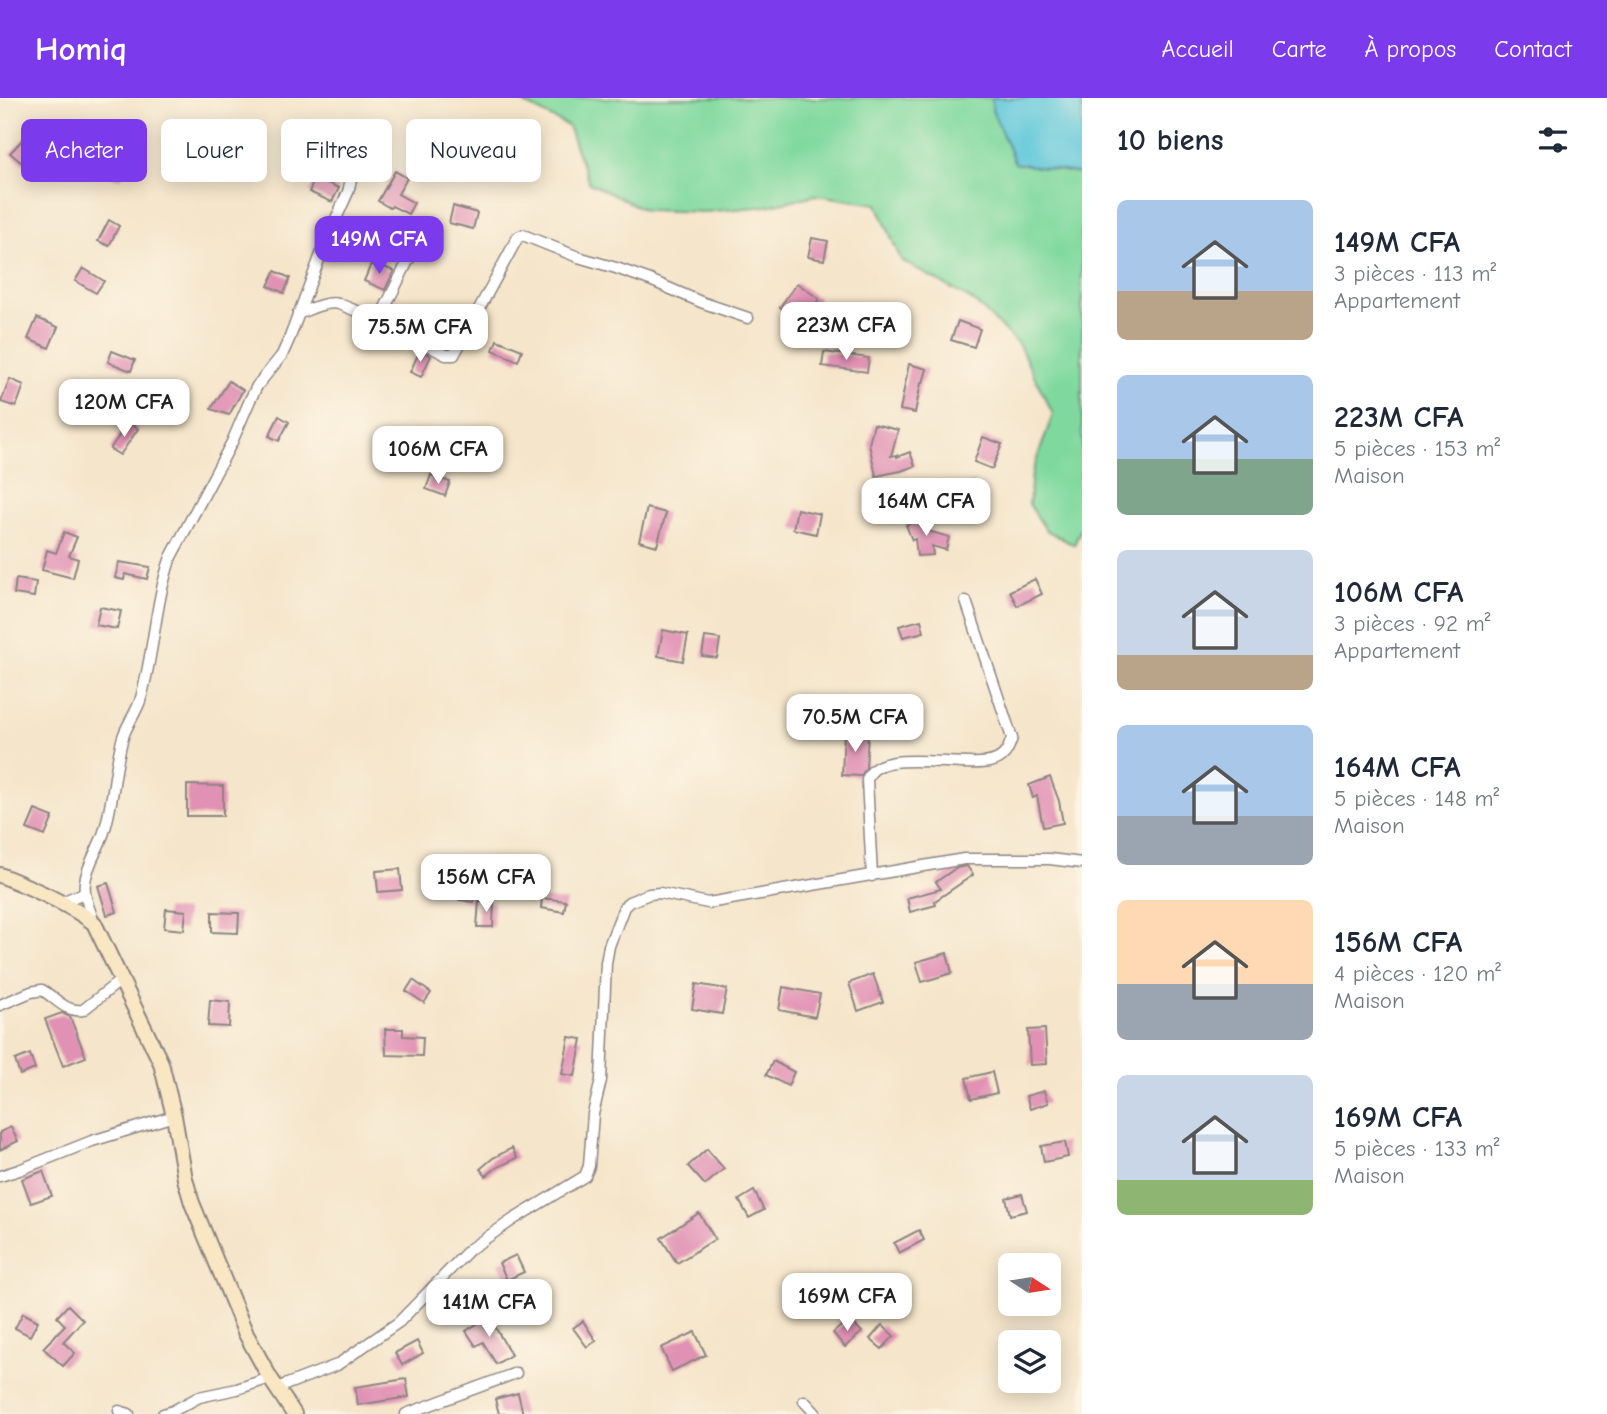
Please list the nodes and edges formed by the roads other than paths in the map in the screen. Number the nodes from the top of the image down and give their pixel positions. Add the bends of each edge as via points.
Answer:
1 (350, 182) edge
2 (425, 226) dead end
3 (298, 314) junction
4 (748, 318) dead end
5 (379, 320) junction
6 (966, 601) dead end
7 (1082, 863) edge
8 (0, 875) edge
9 (872, 876) junction
10 (84, 893) junction
11 (59, 902) junction
12 (94, 923) junction
13 (121, 980) junction
14 (0, 1005) edge
15 (174, 1116) junction
16 (0, 1176) edge
17 (516, 1373) dead end
18 (274, 1383) junction
19 (804, 1401) dead end
20 (181, 1410) edge
21 (163, 1414) edge
22 (294, 1414) edge
23 (405, 1414) edge
24 (816, 1414) edge

1 - 3 street
2 - 5 street
3 - 5 street via 333,303
3 - 10 street via 282,355 257,386 171,557 140,700 123,739 112,806 86,875
4 - 5 street via 523,235 454,355
6 - 9 street via 1012,738 997,760 888,762 873,768 867,780
7 - 9 street via 964,859
8 - 11 main road
9 - 18 street via 708,903 654,893 629,902 606,963 601,1080 585,1176 470,1249 399,1322 337,1365
10 - 11 street
10 - 12 street
11 - 12 main road
12 - 13 main road
13 - 14 street via 83,1010 68,1009 42,990
13 - 15 main road via 157,1054
15 - 16 street
15 - 18 main road via 192,1203 246,1334
17 - 23 street
18 - 20 street via 199,1397
18 - 22 main road
19 - 24 street
20 - 21 street

